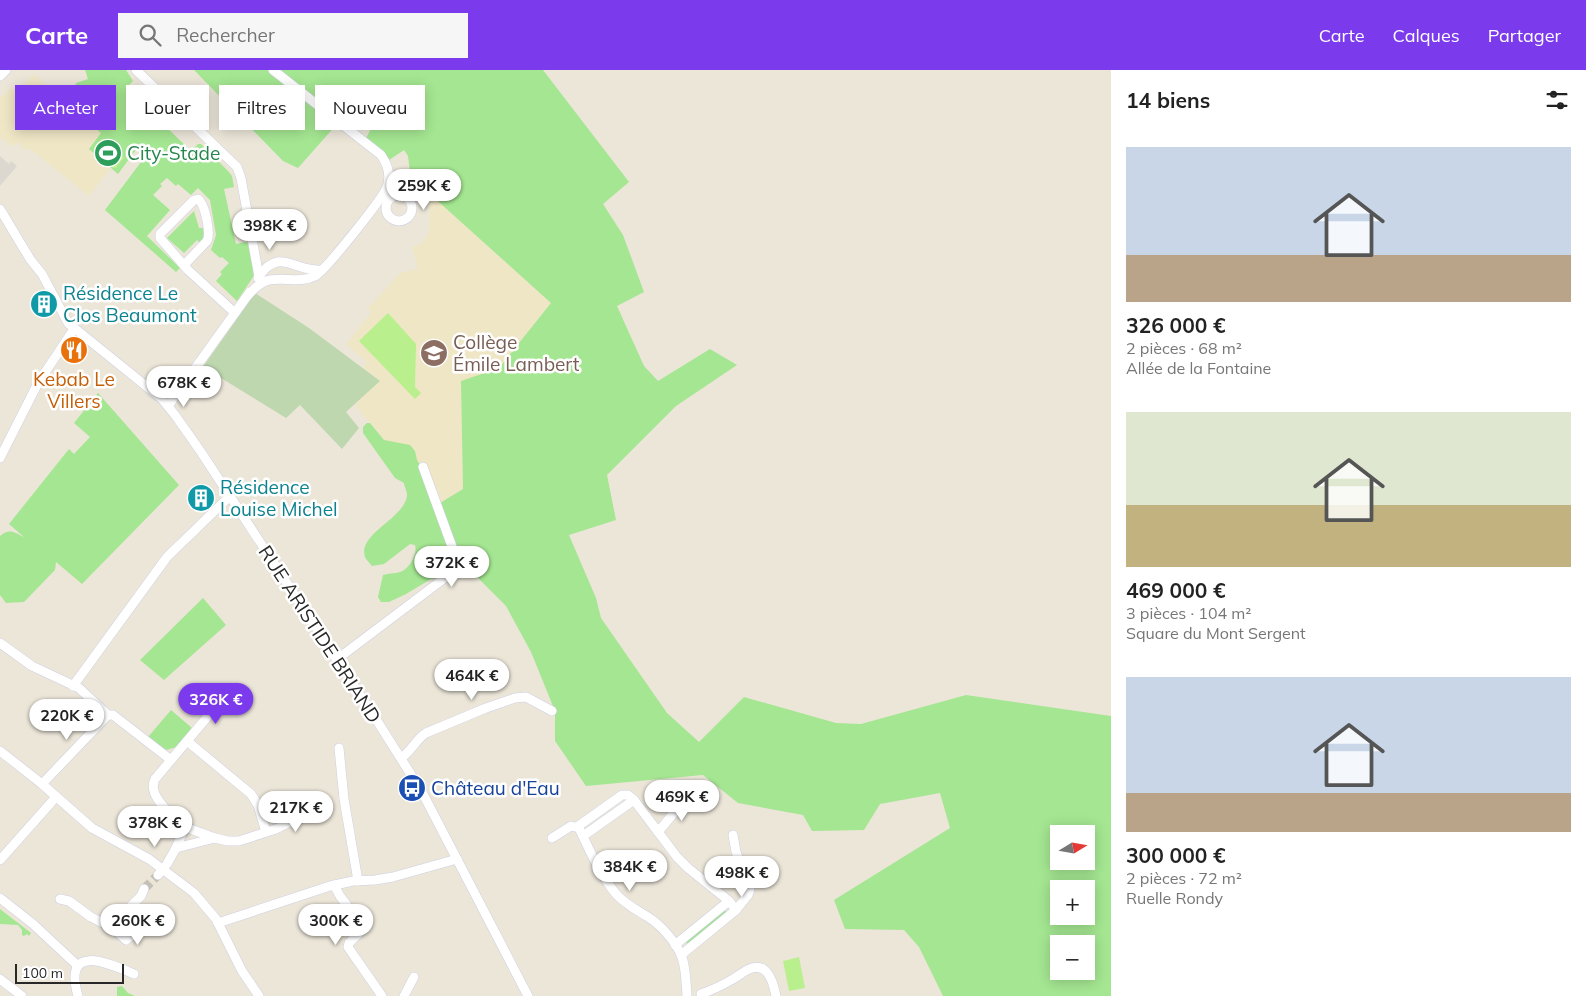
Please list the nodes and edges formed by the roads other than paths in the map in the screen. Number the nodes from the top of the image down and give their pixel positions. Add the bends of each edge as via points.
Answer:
1 (6, 70) edge
2 (136, 70) edge
3 (273, 70) edge
4 (0, 76) edge
5 (0, 209) edge
6 (293, 264) junction
7 (184, 265) junction
8 (322, 270) junction
9 (259, 277) junction
10 (300, 280) junction
11 (248, 295) junction
12 (235, 313) junction
13 (74, 329) junction
14 (168, 406) junction
15 (0, 458) edge
16 (423, 467) dead end
17 (230, 496) junction
18 (0, 643) edge
19 (336, 660) junction
20 (74, 686) junction
21 (234, 694) dead end
22 (552, 711) dead end
23 (108, 714) junction
24 (186, 741) junction
25 (339, 748) dead end
26 (0, 751) edge
27 (402, 758) junction
28 (171, 760) junction
29 (42, 784) junction
30 (56, 797) junction
31 (634, 800) junction
32 (674, 800) dead end
33 (313, 812) dead end
34 (185, 827) junction
35 (577, 827) junction
36 (266, 832) junction
37 (658, 832) junction
38 (733, 834) dead end
39 (583, 836) junction
40 (215, 838) junction
41 (552, 838) dead end
42 (176, 848) junction
43 (457, 859) junction
44 (0, 860) edge
45 (161, 872) junction
46 (358, 881) junction
47 (334, 885) junction
48 (144, 889) tunnel mouth
49 (0, 898) edge
50 (60, 899) dead end
51 (728, 901) junction
52 (129, 908) junction
53 (736, 910) junction
54 (218, 923) junction
55 (113, 928) junction
56 (675, 945) junction
57 (681, 955) junction
58 (78, 966) junction
59 (134, 974) dead end
60 (414, 977) dead end
61 (0, 979) edge
62 (705, 994) edge
63 (22, 996) edge
64 (78, 996) edge
65 (260, 996) edge
66 (382, 996) edge
67 (404, 996) edge
68 (528, 996) edge
69 (686, 996) edge
70 (776, 996) edge

1 - 4 street
2 - 9 street via 237,167
3 - 8 street via 381,155 388,171 387,196
5 - 13 street, RUE ARISTIDE BRIAND
6 - 8 street
6 - 9 street via 274,262
6 - 10 street
7 - 7 street via 209,236 198,199 160,236 160,240
7 - 12 street
8 - 10 street
9 - 11 street
10 - 11 street via 268,281
11 - 12 street
12 - 14 street
13 - 14 street, RUE ARISTIDE BRIAND
13 - 15 street via 38,384
14 - 17 street, RUE ARISTIDE BRIAND
16 - 19 street via 454,552 453,570
17 - 19 street, RUE ARISTIDE BRIAND
17 - 20 street via 167,557
18 - 20 street via 32,666
19 - 27 street, RUE ARISTIDE BRIAND
20 - 23 street
21 - 24 street via 222,700
22 - 27 street via 526,697 510,699 426,733
23 - 28 street
23 - 29 street
24 - 28 street
24 - 36 street via 251,794
25 - 46 street
26 - 29 street
27 - 43 street, RUE ARISTIDE BRIAND
28 - 34 street via 155,778 153,790 170,816
29 - 30 street
30 - 44 street
30 - 45 street via 92,828 140,853
31 - 35 street via 622,795
31 - 37 street
31 - 39 street
32 - 37 street via 673,814
33 - 36 street
34 - 40 street
34 - 42 street
35 - 39 street
35 - 41 street via 571,826
36 - 40 street via 235,842
37 - 51 street via 684,865
38 - 53 street via 750,889
39 - 56 street via 616,894 652,920
40 - 42 street
42 - 45 street
43 - 46 street via 388,878
43 - 68 street, RUE ARISTIDE BRIAND
45 - 54 street via 194,893
46 - 47 street
47 - 54 street
47 - 66 street via 364,928 348,947
48 - 52 street
49 - 58 street
50 - 55 street via 69,901
51 - 53 street
51 - 56 street
52 - 55 street
52 - 55 street via 144,925 126,940
53 - 57 street
54 - 65 street via 242,972
56 - 57 street
57 - 69 street
58 - 59 street via 85,961 100,961
58 - 64 street via 75,977
60 - 67 street
61 - 63 street
62 - 69 street
62 - 70 street via 747,970 758,968 770,975

